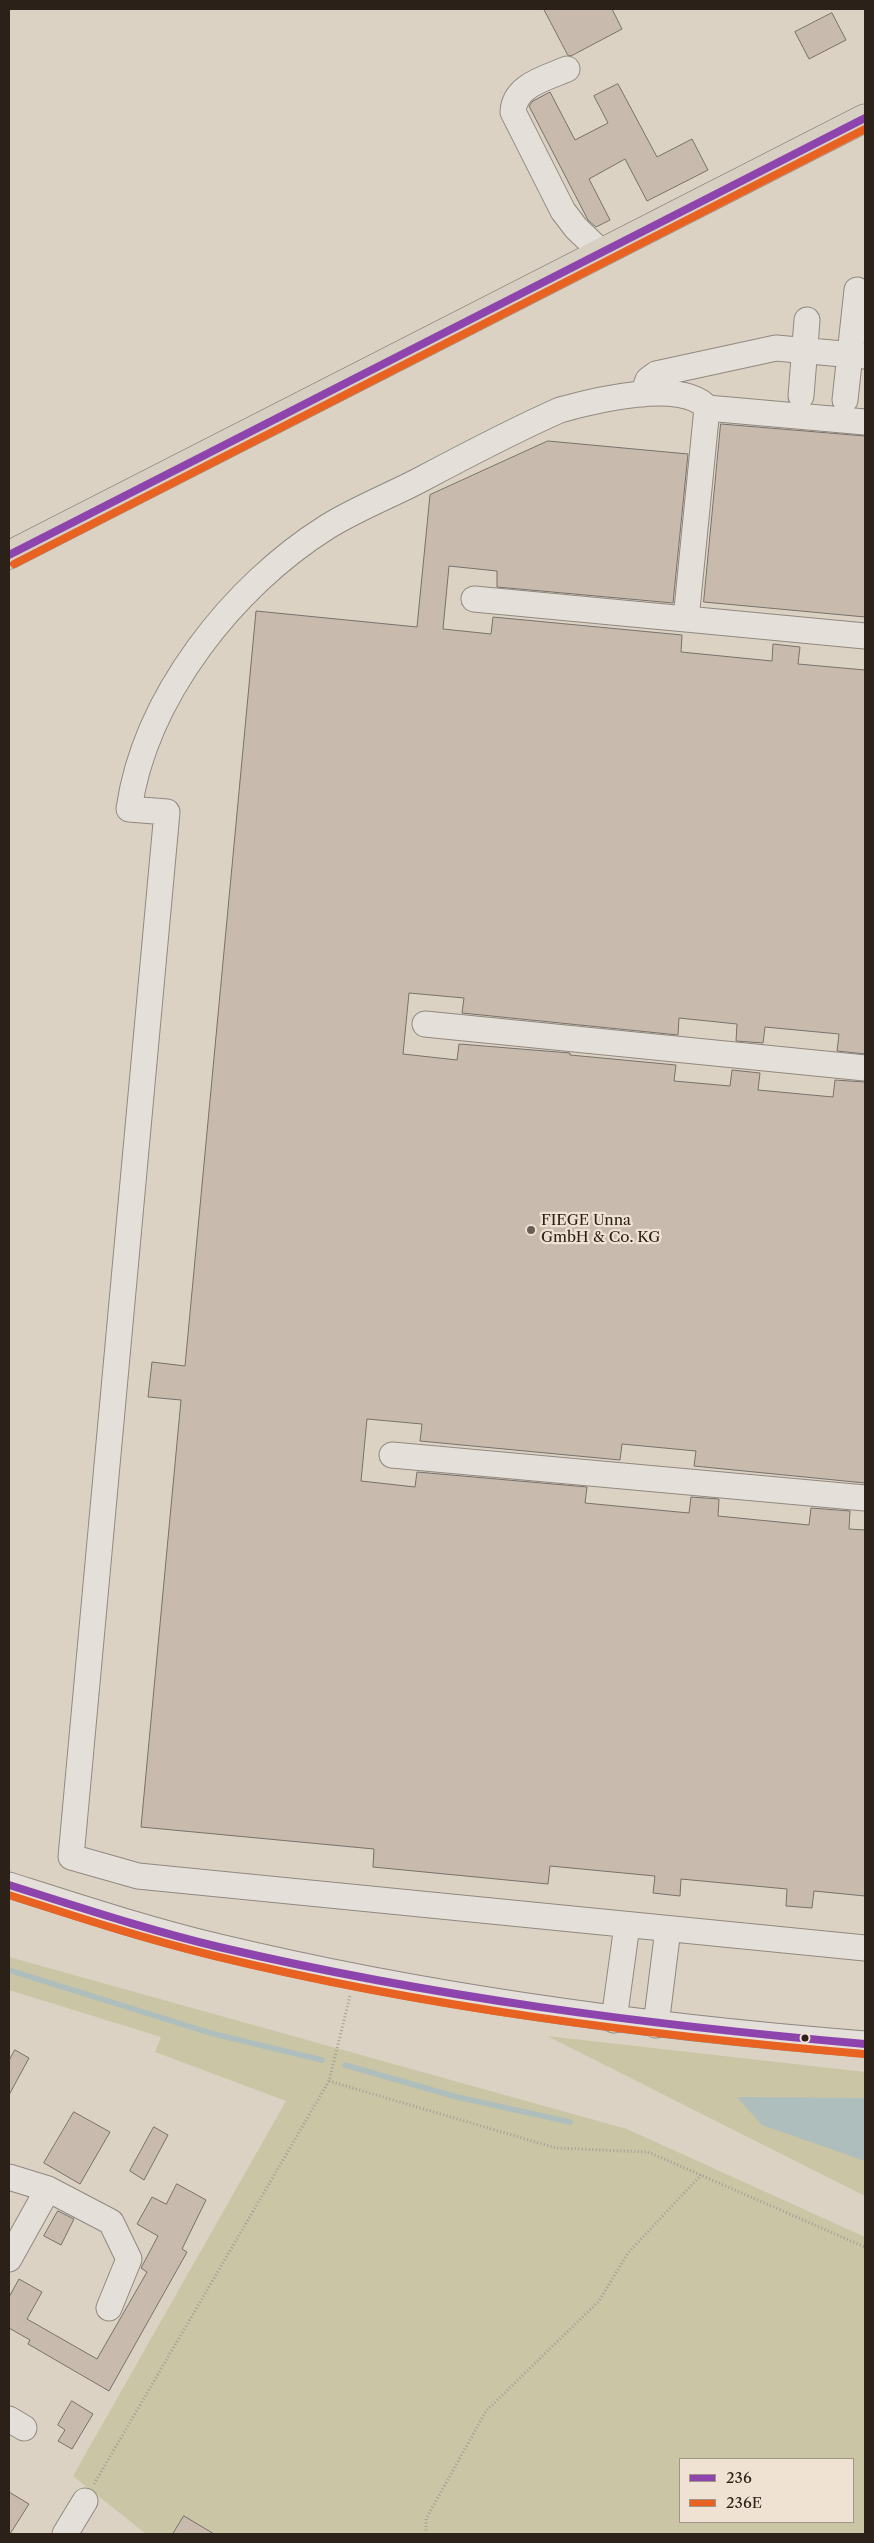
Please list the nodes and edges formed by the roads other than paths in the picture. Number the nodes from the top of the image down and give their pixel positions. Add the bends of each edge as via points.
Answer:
1 (568, 69) dead end
2 (865, 118) edge
3 (601, 252) junction
4 (857, 290) dead end
5 (807, 320) dead end
6 (804, 351) junction
7 (858, 356) edge
8 (643, 394) junction
9 (801, 396) dead end
10 (846, 400) dead end
11 (706, 408) junction
12 (865, 422) edge
13 (9, 555) edge
14 (474, 599) dead end
15 (686, 619) junction
16 (865, 636) edge
17 (425, 1024) dead end
18 (865, 1068) edge
19 (392, 1455) dead end
20 (865, 1498) edge
21 (9, 1885) edge
22 (627, 1925) junction
23 (668, 1929) junction
24 (865, 1948) edge
25 (614, 2020) junction
26 (656, 2025) junction
27 (865, 2044) edge
28 (17, 2180) edge
29 (48, 2189) junction
30 (9, 2260) edge
31 (109, 2308) dead end
32 (85, 2501) road end
33 (66, 2534) edge

1 - 3 street via 520,92 513,104 513,112 563,211
2 - 3 main road
3 - 13 main road
4 - 7 street
5 - 6 street
6 - 7 street
6 - 8 street via 776,348 656,374 648,380
6 - 9 street
7 - 10 street
8 - 11 street via 694,397
8 - 22 street via 590,402 553,413 328,527 273,567 226,614 185,669 146,746 129,809 167,812 71,1857 138,1876
11 - 12 street
11 - 15 street
14 - 15 street
15 - 16 street
17 - 18 street
19 - 20 street
21 - 25 street via 104,1916 218,1947 462,1997
22 - 23 street
22 - 25 street
23 - 24 street
23 - 26 street
25 - 26 street
26 - 27 street
28 - 29 street
29 - 30 street
29 - 31 street via 111,2222 129,2259
32 - 33 street

